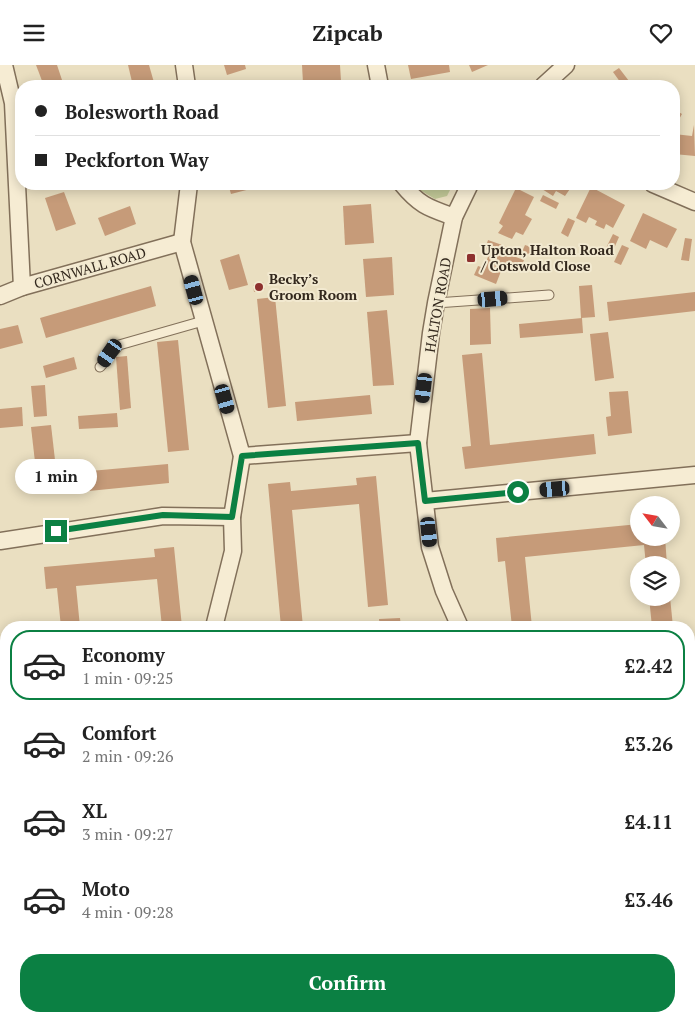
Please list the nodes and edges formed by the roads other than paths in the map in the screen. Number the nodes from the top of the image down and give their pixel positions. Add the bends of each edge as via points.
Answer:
1 (4, 65) edge
2 (184, 65) edge
3 (376, 65) edge
4 (566, 65) edge
5 (186, 80) edge
6 (379, 80) edge
7 (550, 80) edge
8 (15, 126) edge
9 (18, 190) edge
10 (188, 190) edge
11 (407, 190) edge
12 (467, 190) edge
13 (668, 190) edge
14 (695, 201) edge
15 (454, 217) junction
16 (182, 242) junction
17 (22, 287) junction
18 (549, 295) dead end
19 (0, 296) edge
20 (436, 303) junction
21 (203, 321) junction
22 (100, 367) dead end
23 (418, 443) junction
24 (242, 456) junction
25 (695, 475) edge
26 (425, 501) junction
27 (232, 517) junction
28 (0, 541) edge
29 (216, 621) edge
30 (457, 621) edge

1 - 8 street via 14,103
2 - 5 street
3 - 6 street
4 - 7 street
9 - 17 street
10 - 16 street
11 - 15 street via 428,208
12 - 15 street, HALTON ROAD
13 - 14 street
15 - 20 street, HALTON ROAD
16 - 17 street, CORNWALL ROAD
16 - 21 street
17 - 19 street, CORNWALL ROAD
18 - 20 lane
20 - 23 street, HALTON ROAD
21 - 22 lane via 118,345
21 - 24 street
23 - 24 street
23 - 26 street, HALTON ROAD
24 - 27 street
25 - 26 street
26 - 30 street, HALTON ROAD via 430,547
27 - 28 street via 163,515
27 - 29 street via 233,551

